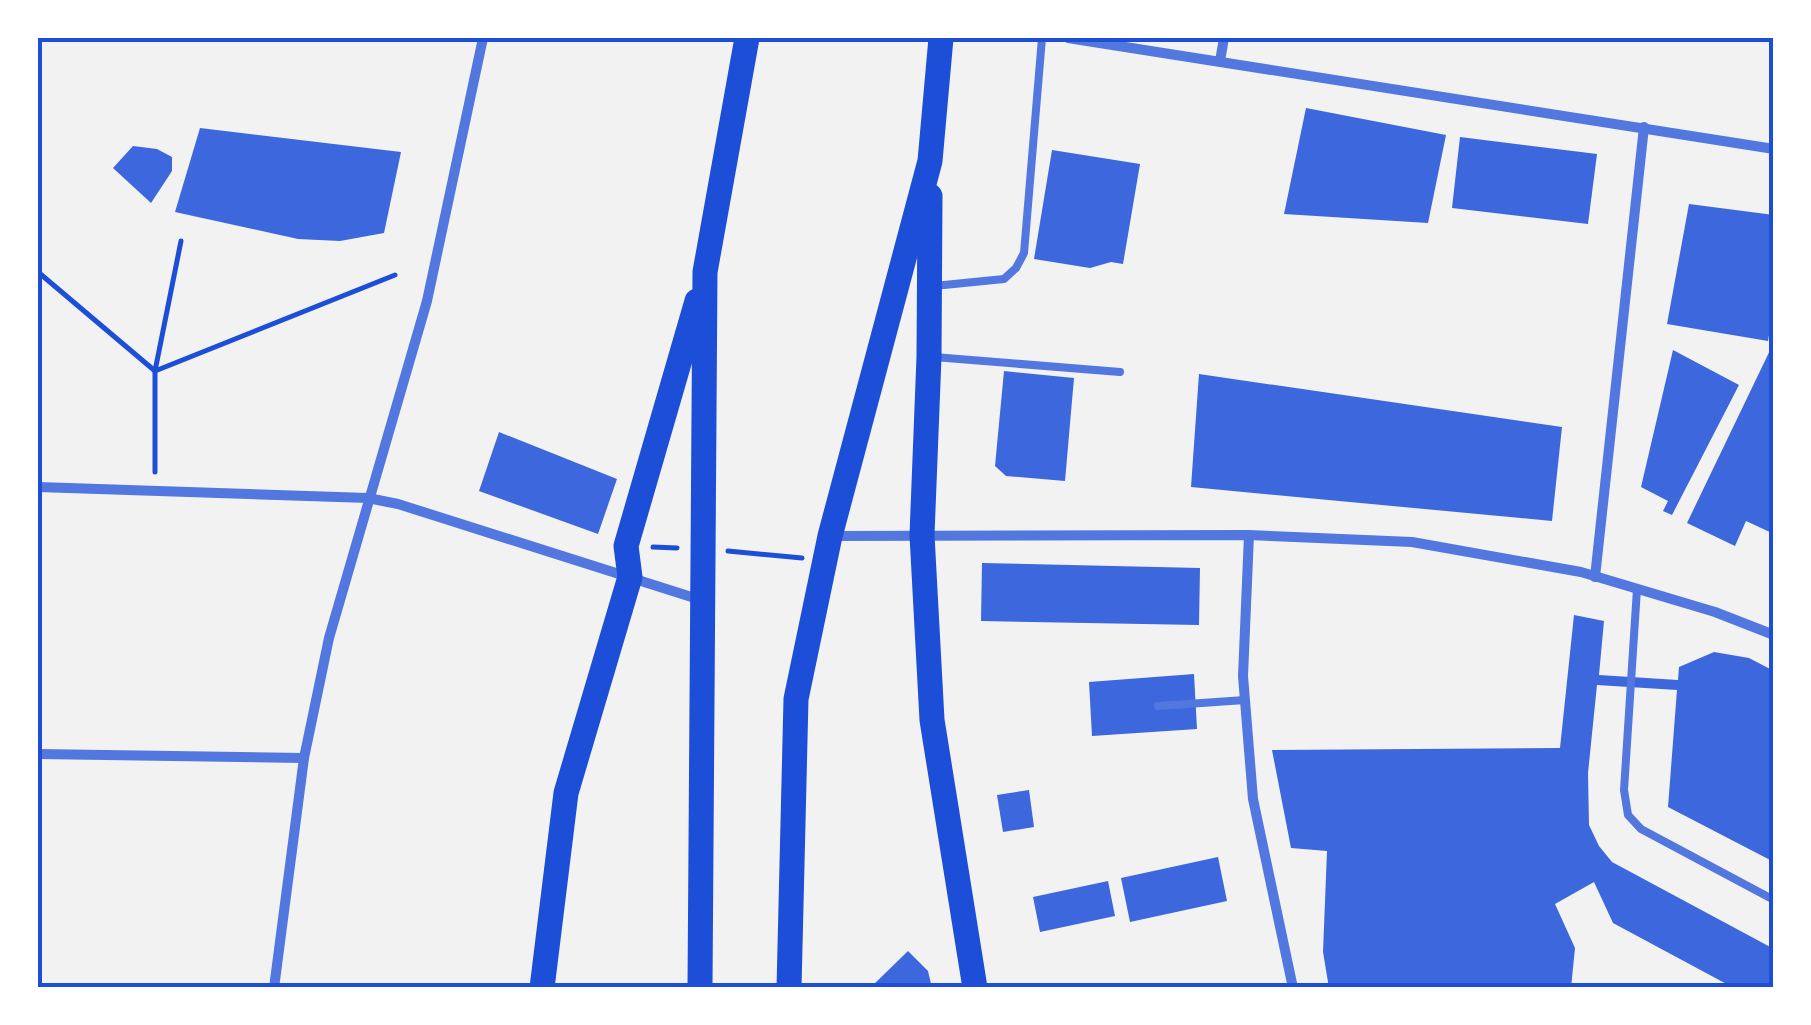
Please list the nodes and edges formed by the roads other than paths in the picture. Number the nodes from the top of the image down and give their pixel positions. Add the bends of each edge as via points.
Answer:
1 (484, 38) edge
2 (747, 38) edge
3 (941, 38) edge
4 (1042, 38) edge
5 (1068, 38) edge
6 (1224, 38) edge
7 (1220, 61) junction
8 (1644, 127) junction
9 (1774, 149) edge
10 (930, 161) junction
11 (705, 272) junction
12 (930, 287) junction
13 (929, 357) junction
14 (1120, 372) dead end
15 (38, 487) edge
16 (368, 498) junction
17 (922, 535) junction
18 (1249, 535) junction
19 (830, 536) junction
20 (630, 577) junction
21 (1595, 577) junction
22 (1637, 589) junction
23 (704, 600) junction
24 (1774, 635) edge
25 (1244, 700) junction
26 (1158, 706) dead end
27 (38, 754) edge
28 (304, 758) junction
29 (1774, 900) edge
30 (274, 988) edge
31 (542, 988) edge
32 (700, 988) edge
33 (789, 988) edge
34 (976, 988) edge
35 (1293, 988) edge

1 - 16 street via 427,301
2 - 11 main road
3 - 10 main road
4 - 12 lane via 1024,252 1004,279
5 - 7 street
6 - 7 street
7 - 8 street
8 - 9 street
8 - 21 street
10 - 12 main road
10 - 19 main road
11 - 20 main road via 626,546
11 - 23 main road
12 - 13 main road
13 - 14 lane
13 - 17 main road
15 - 16 street
16 - 20 street
16 - 28 street via 328,638
17 - 18 street
17 - 19 street
17 - 34 main road via 932,720
18 - 21 street via 1412,542
18 - 25 street
19 - 33 main road via 796,699
20 - 23 street
20 - 31 main road via 566,793
21 - 22 street
22 - 24 street
22 - 29 lane via 1628,815 1641,829
23 - 32 main road
25 - 26 lane
25 - 35 street via 1252,800
27 - 28 street
28 - 30 street

